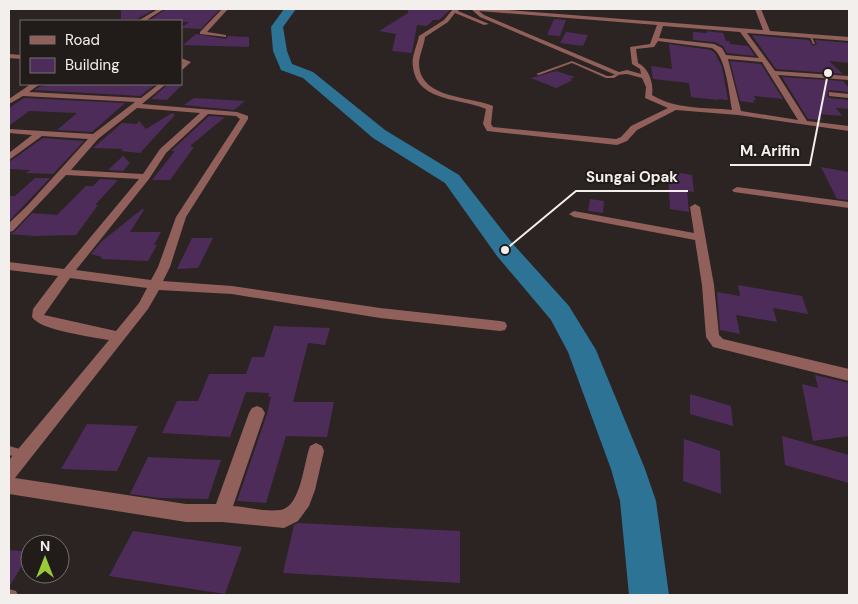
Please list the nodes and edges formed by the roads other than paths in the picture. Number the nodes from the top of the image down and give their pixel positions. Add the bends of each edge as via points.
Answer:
1 (161, 9) edge
2 (225, 9) edge
3 (474, 9) edge
4 (478, 9) edge
5 (758, 9) edge
6 (455, 10) edge
7 (143, 20) edge
8 (660, 24) junction
9 (490, 26) dead end
10 (689, 26) junction
11 (742, 30) junction
12 (768, 32) junction
13 (688, 34) dead end
14 (224, 36) dead end
15 (810, 36) junction
16 (656, 39) junction
17 (849, 39) edge
18 (814, 43) dead end
19 (723, 57) junction
20 (182, 60) edge
21 (764, 60) junction
22 (182, 68) edge
23 (773, 73) junction
24 (538, 74) dead end
25 (618, 74) junction
26 (645, 76) junction
27 (849, 78) edge
28 (34, 85) edge
29 (162, 85) edge
30 (21, 94) junction
31 (832, 94) dead end
32 (849, 96) edge
33 (9, 102) edge
34 (139, 103) junction
35 (675, 107) junction
36 (205, 113) junction
37 (737, 113) junction
38 (805, 124) junction
39 (849, 129) edge
40 (9, 131) edge
41 (40, 134) junction
42 (95, 137) junction
43 (9, 157) edge
44 (63, 172) junction
45 (146, 177) junction
46 (737, 190) dead end
47 (849, 205) edge
48 (695, 207) dead end
49 (574, 214) dead end
50 (9, 229) edge
51 (700, 238) junction
52 (9, 266) edge
53 (67, 273) junction
54 (156, 285) junction
55 (500, 326) dead end
56 (119, 337) junction
57 (849, 375) edge
58 (257, 413) dead end
59 (9, 451) edge
60 (316, 451) dead end
61 (24, 454) junction
62 (9, 474) edge
63 (9, 486) edge
64 (222, 513) junction

1 - 7 street
2 - 14 street via 202,34
3 - 25 street via 482,16
4 - 8 street
5 - 12 street
6 - 9 street
6 - 35 street via 446,21 422,36 416,66 419,80 440,95 467,99 490,108 487,124 490,129 617,142 634,128
8 - 10 street
8 - 16 street
10 - 11 street
10 - 13 street
11 - 12 street
11 - 21 street
12 - 15 street
15 - 17 street
15 - 18 lane
16 - 19 street via 717,47
16 - 26 street via 652,46 633,47 635,64 643,68
19 - 21 street
19 - 37 street
20 - 22 street via 188,62
21 - 23 street
23 - 27 street
23 - 38 street
24 - 25 lane via 572,62 608,77
25 - 26 street
26 - 35 street via 650,87 648,96
28 - 30 street
29 - 34 street
30 - 33 street
30 - 34 street
31 - 32 street
34 - 36 street
34 - 42 street
35 - 37 street
36 - 45 street via 163,151
36 - 54 street via 238,114 244,119 181,217
37 - 38 street
38 - 39 street
40 - 41 street
41 - 42 street
41 - 43 street
42 - 44 street
44 - 45 street
44 - 50 street
45 - 53 street
46 - 47 street
48 - 51 street
49 - 51 street
51 - 57 street via 714,337 718,343
52 - 53 street
53 - 54 street
53 - 56 street via 41,307 38,318
54 - 55 street via 232,290
54 - 56 street
56 - 61 street
58 - 64 street
59 - 61 lane
60 - 64 street via 302,503 293,513 283,519
61 - 62 street
63 - 64 street via 186,513

